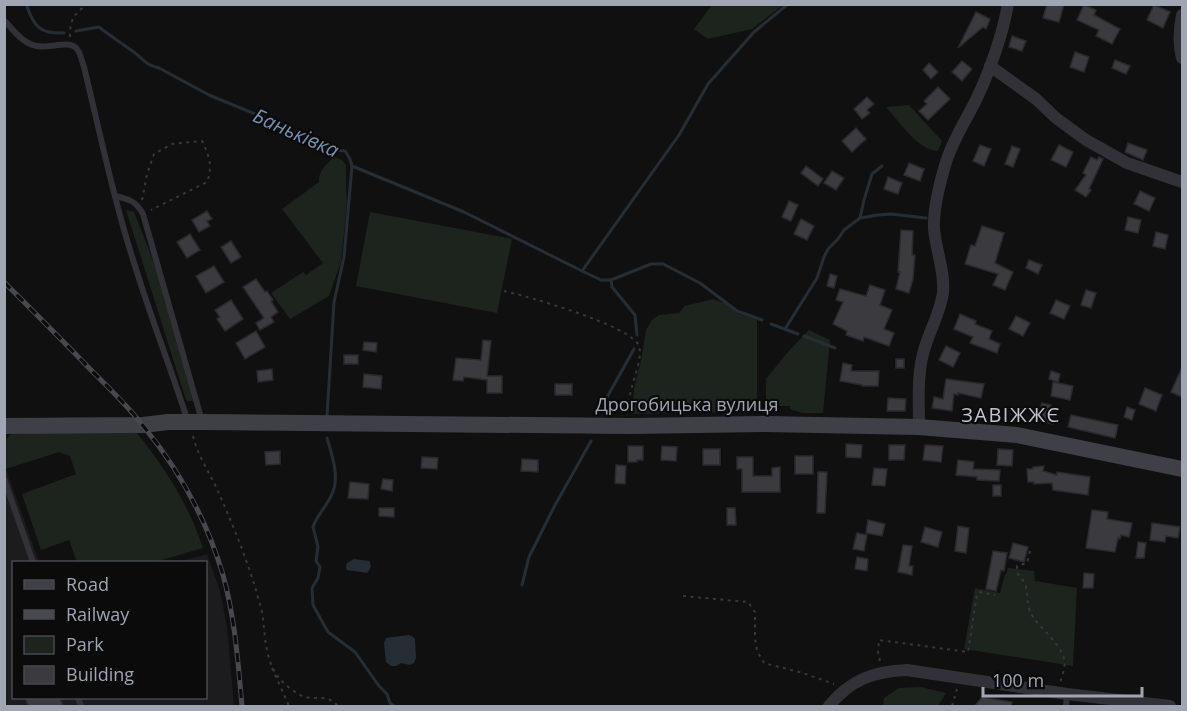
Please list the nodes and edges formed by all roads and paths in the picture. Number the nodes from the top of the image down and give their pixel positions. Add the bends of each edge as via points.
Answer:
1 (87, 4) edge
2 (1008, 4) edge
3 (1182, 15) edge
4 (4, 20) edge
5 (70, 37) dead end
6 (1182, 58) edge
7 (990, 66) junction
8 (1182, 182) edge
9 (115, 196) junction
10 (139, 206) junction
11 (143, 214) junction
12 (504, 291) dead end
13 (194, 422) junction
14 (4, 426) edge
15 (630, 426) junction
16 (919, 427) junction
17 (1182, 469) edge
18 (4, 479) edge
19 (1030, 550) dead end
20 (33, 561) edge
21 (995, 595) dead end
22 (683, 596) dead end
23 (271, 663) junction
24 (883, 672) junction
25 (960, 678) junction
26 (844, 690) junction
27 (1064, 698) edge
28 (289, 706) edge
29 (338, 706) edge
30 (829, 706) edge
31 (952, 706) edge
32 (1170, 706) edge

1 - 5 path via 70,22
2 - 7 street
3 - 6 street
4 - 9 lane via 19,37 35,46 72,44 78,50
7 - 8 street via 1086,140 1127,163
7 - 16 street via 947,160 935,209 943,291 922,355
9 - 10 lane
9 - 13 lane via 175,381
10 - 11 lane
10 - 11 path via 154,154 172,144 202,141 210,164 207,182
11 - 13 lane
12 - 15 path via 576,312 616,328 637,342 640,347 629,398
13 - 14 street, Дрогобицька вулиця
13 - 15 street, Дрогобицька вулиця
13 - 23 path via 195,446 234,529 254,584
15 - 16 street, Дрогобицька вулиця
16 - 17 street, Дрогобицька вулиця via 1017,435
18 - 20 lane
19 - 27 path via 1027,563 1016,569 1027,587 1032,615 1064,660
21 - 24 path via 977,594 968,652 879,640
22 - 26 path via 748,602 755,612 757,651 764,663 834,683
23 - 28 path
23 - 29 path via 279,677 302,696 333,700
24 - 25 street via 907,670
24 - 26 street
25 - 27 street
25 - 31 path
26 - 30 street
27 - 32 street

